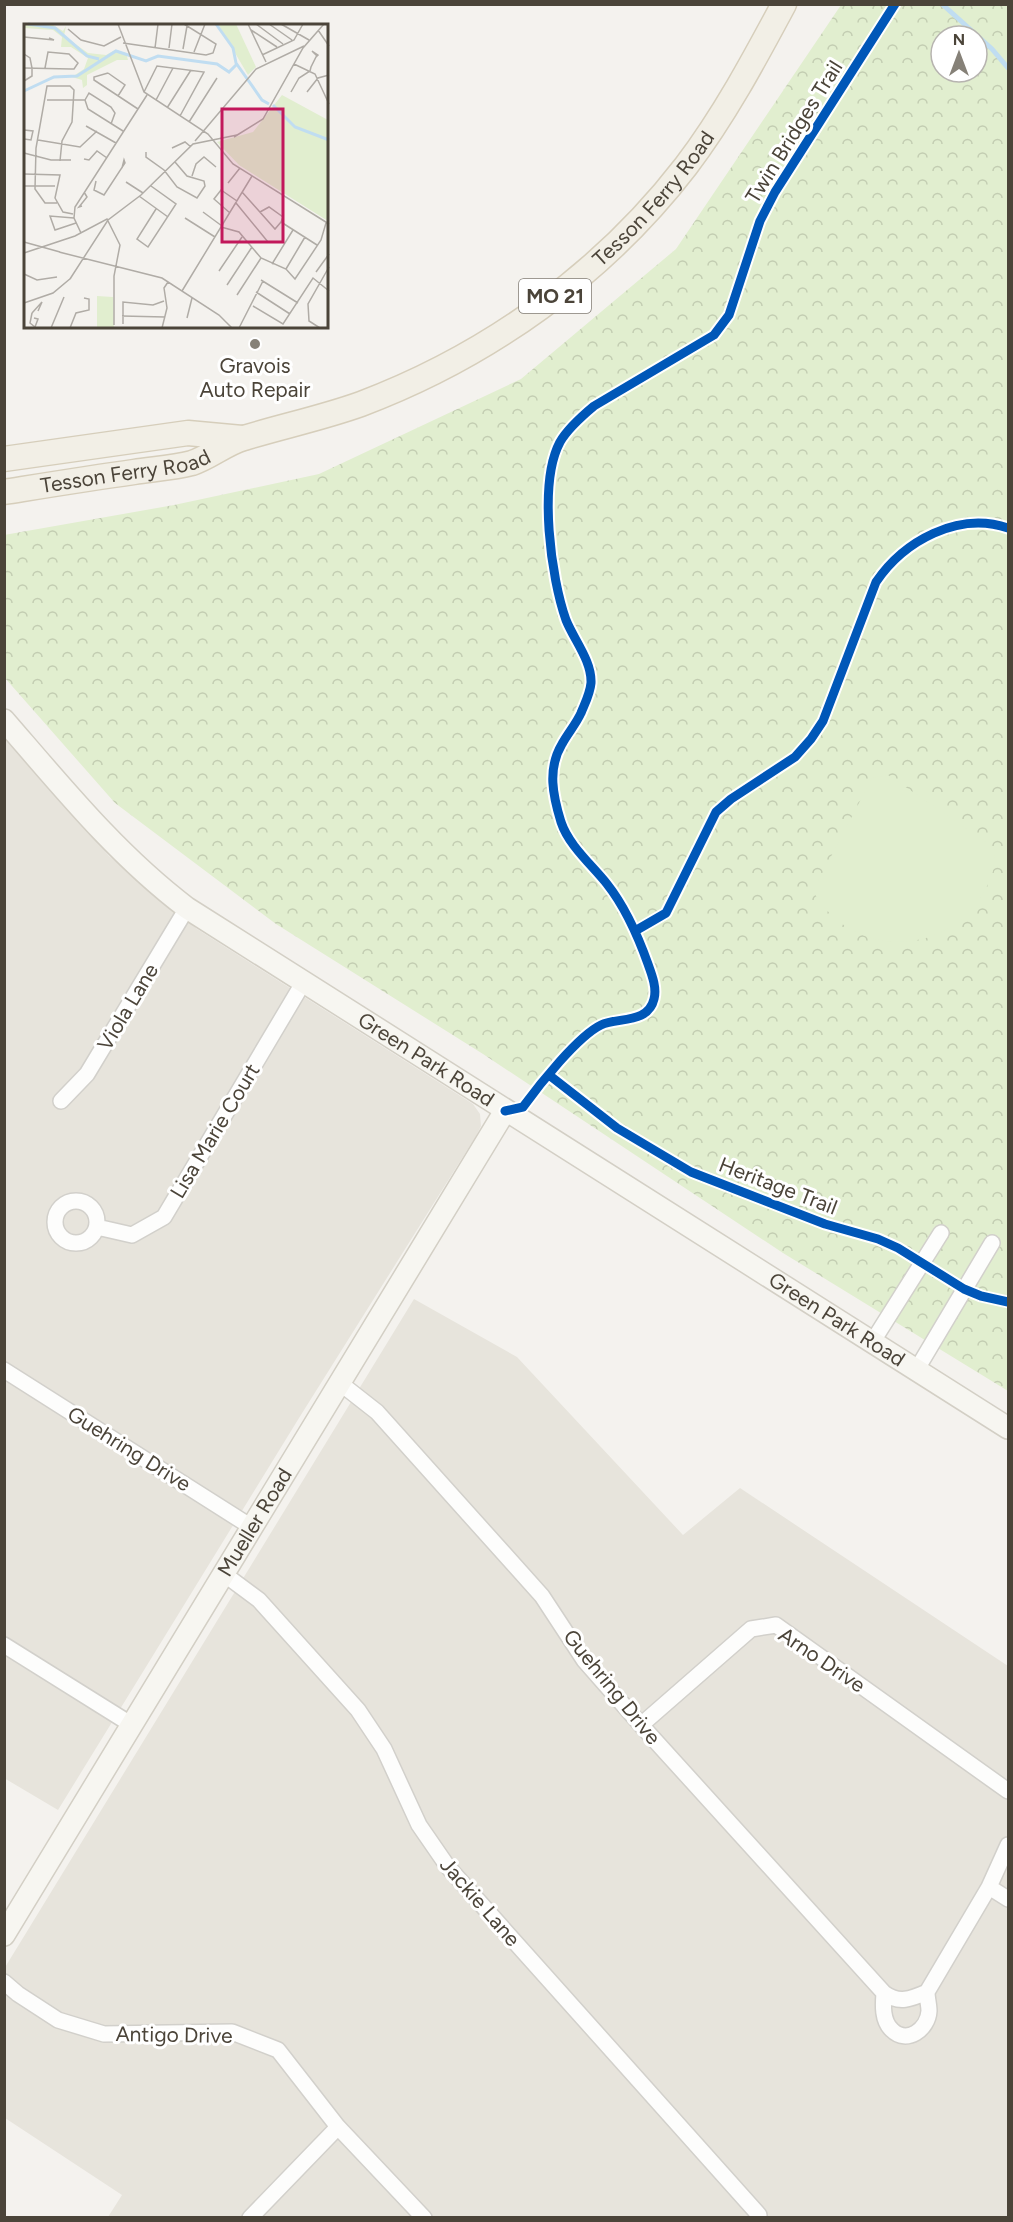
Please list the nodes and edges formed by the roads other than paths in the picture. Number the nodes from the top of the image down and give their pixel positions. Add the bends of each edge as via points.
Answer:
1 (784, 4) edge
2 (242, 438) junction
3 (4, 459) edge
4 (4, 492) edge
5 (4, 720) edge
6 (187, 908) junction
7 (303, 983) junction
8 (61, 1101) dead end
9 (505, 1111) junction
10 (97, 1227) dead end
11 (940, 1233) dead end
12 (992, 1243) dead end
13 (873, 1341) junction
14 (917, 1369) junction
15 (4, 1370) edge
16 (340, 1383) junction
17 (1008, 1428) edge
18 (253, 1528) junction
19 (224, 1574) junction
20 (4, 1645) edge
21 (132, 1725) junction
22 (640, 1725) junction
23 (1008, 1791) edge
24 (1008, 1845) edge
25 (989, 1887) junction
26 (1008, 1899) edge
27 (4, 1935) edge
28 (4, 1982) edge
29 (927, 1992) junction
30 (884, 1993) junction
31 (338, 2127) junction
32 (759, 2215) dead end
33 (250, 2217) edge
34 (424, 2217) edge

1 - 2 main road, Tesson Ferry Road / MO 21 via 736,90 685,167 625,235 559,293 489,341 398,389 323,417
2 - 3 main road, Tesson Ferry Road / MO 21 via 188,433
2 - 4 main road, Tesson Ferry Road / MO 21 via 192,462
5 - 6 street, Green Park Road via 116,846
6 - 7 street, Green Park Road
6 - 8 street, Viola Lane via 87,1074
7 - 9 street, Green Park Road
7 - 10 street, Lisa Marie Court via 164,1216 132,1235
9 - 13 street, Green Park Road
9 - 16 street, Mueller Road
11 - 13 street
12 - 14 street
13 - 14 street, Green Park Road
14 - 17 street, Green Park Road
15 - 18 street, Guehring Drive
16 - 18 street, Mueller Road
16 - 22 street, Guehring Drive via 377,1412 542,1596 584,1660
18 - 19 street, Mueller Road
19 - 21 street, Mueller Road
19 - 32 street, Jackie Lane via 259,1600 358,1710 384,1749 419,1825 448,1867
20 - 21 street
21 - 27 street, Mueller Road
22 - 23 street, Arno Drive via 751,1629 776,1625
22 - 30 street, Guehring Drive
24 - 25 street
25 - 26 street
25 - 29 street
28 - 31 street, Antigo Drive via 58,2020 104,2034 232,2032 278,2050
29 - 30 street via 910,2000 894,2000
29 - 30 street via 926,2023 919,2032 905,2036 892,2030 885,2019
31 - 33 street
31 - 34 street, Antigo Drive

